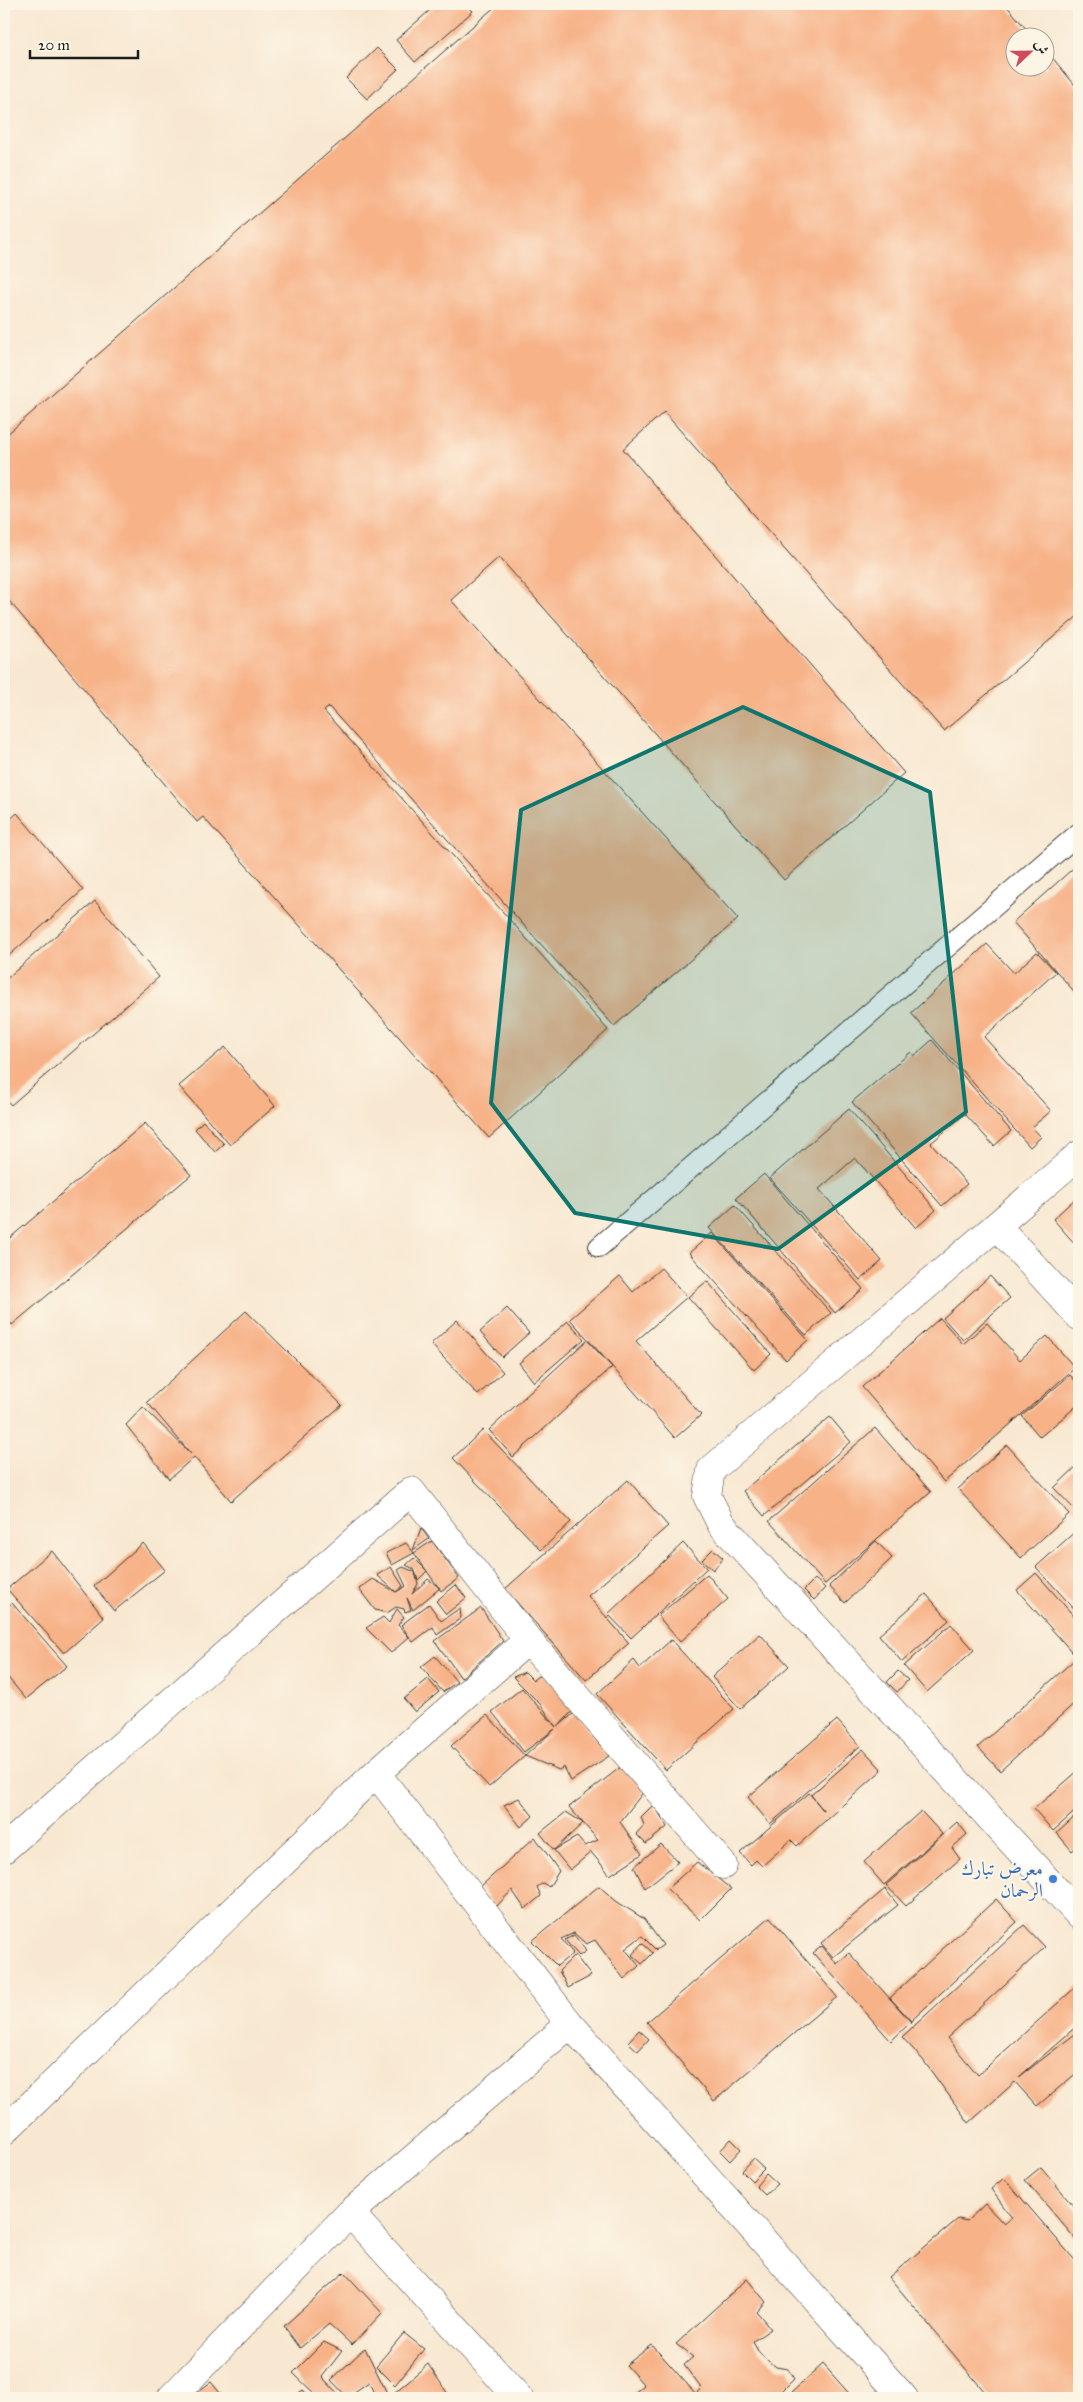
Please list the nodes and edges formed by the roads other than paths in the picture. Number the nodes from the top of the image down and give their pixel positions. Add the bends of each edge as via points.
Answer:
1 (1079, 832) edge
2 (1079, 1155) edge
3 (997, 1226) junction
4 (599, 1248) dead end
5 (1079, 1316) edge
6 (528, 1640) junction
7 (376, 1773) junction
8 (4, 1850) edge
9 (722, 1865) dead end
10 (1079, 1915) edge
11 (570, 2024) junction
12 (4, 2131) edge
13 (350, 2213) junction
14 (171, 2398) edge
15 (519, 2398) edge
16 (904, 2398) edge

1 - 4 lane
2 - 3 street
3 - 5 street
3 - 10 street via 711,1470 707,1496 721,1524
6 - 7 street
6 - 8 street via 411,1491
6 - 9 street
7 - 11 street
7 - 12 street
11 - 13 street
11 - 16 street
13 - 14 street
13 - 15 street

